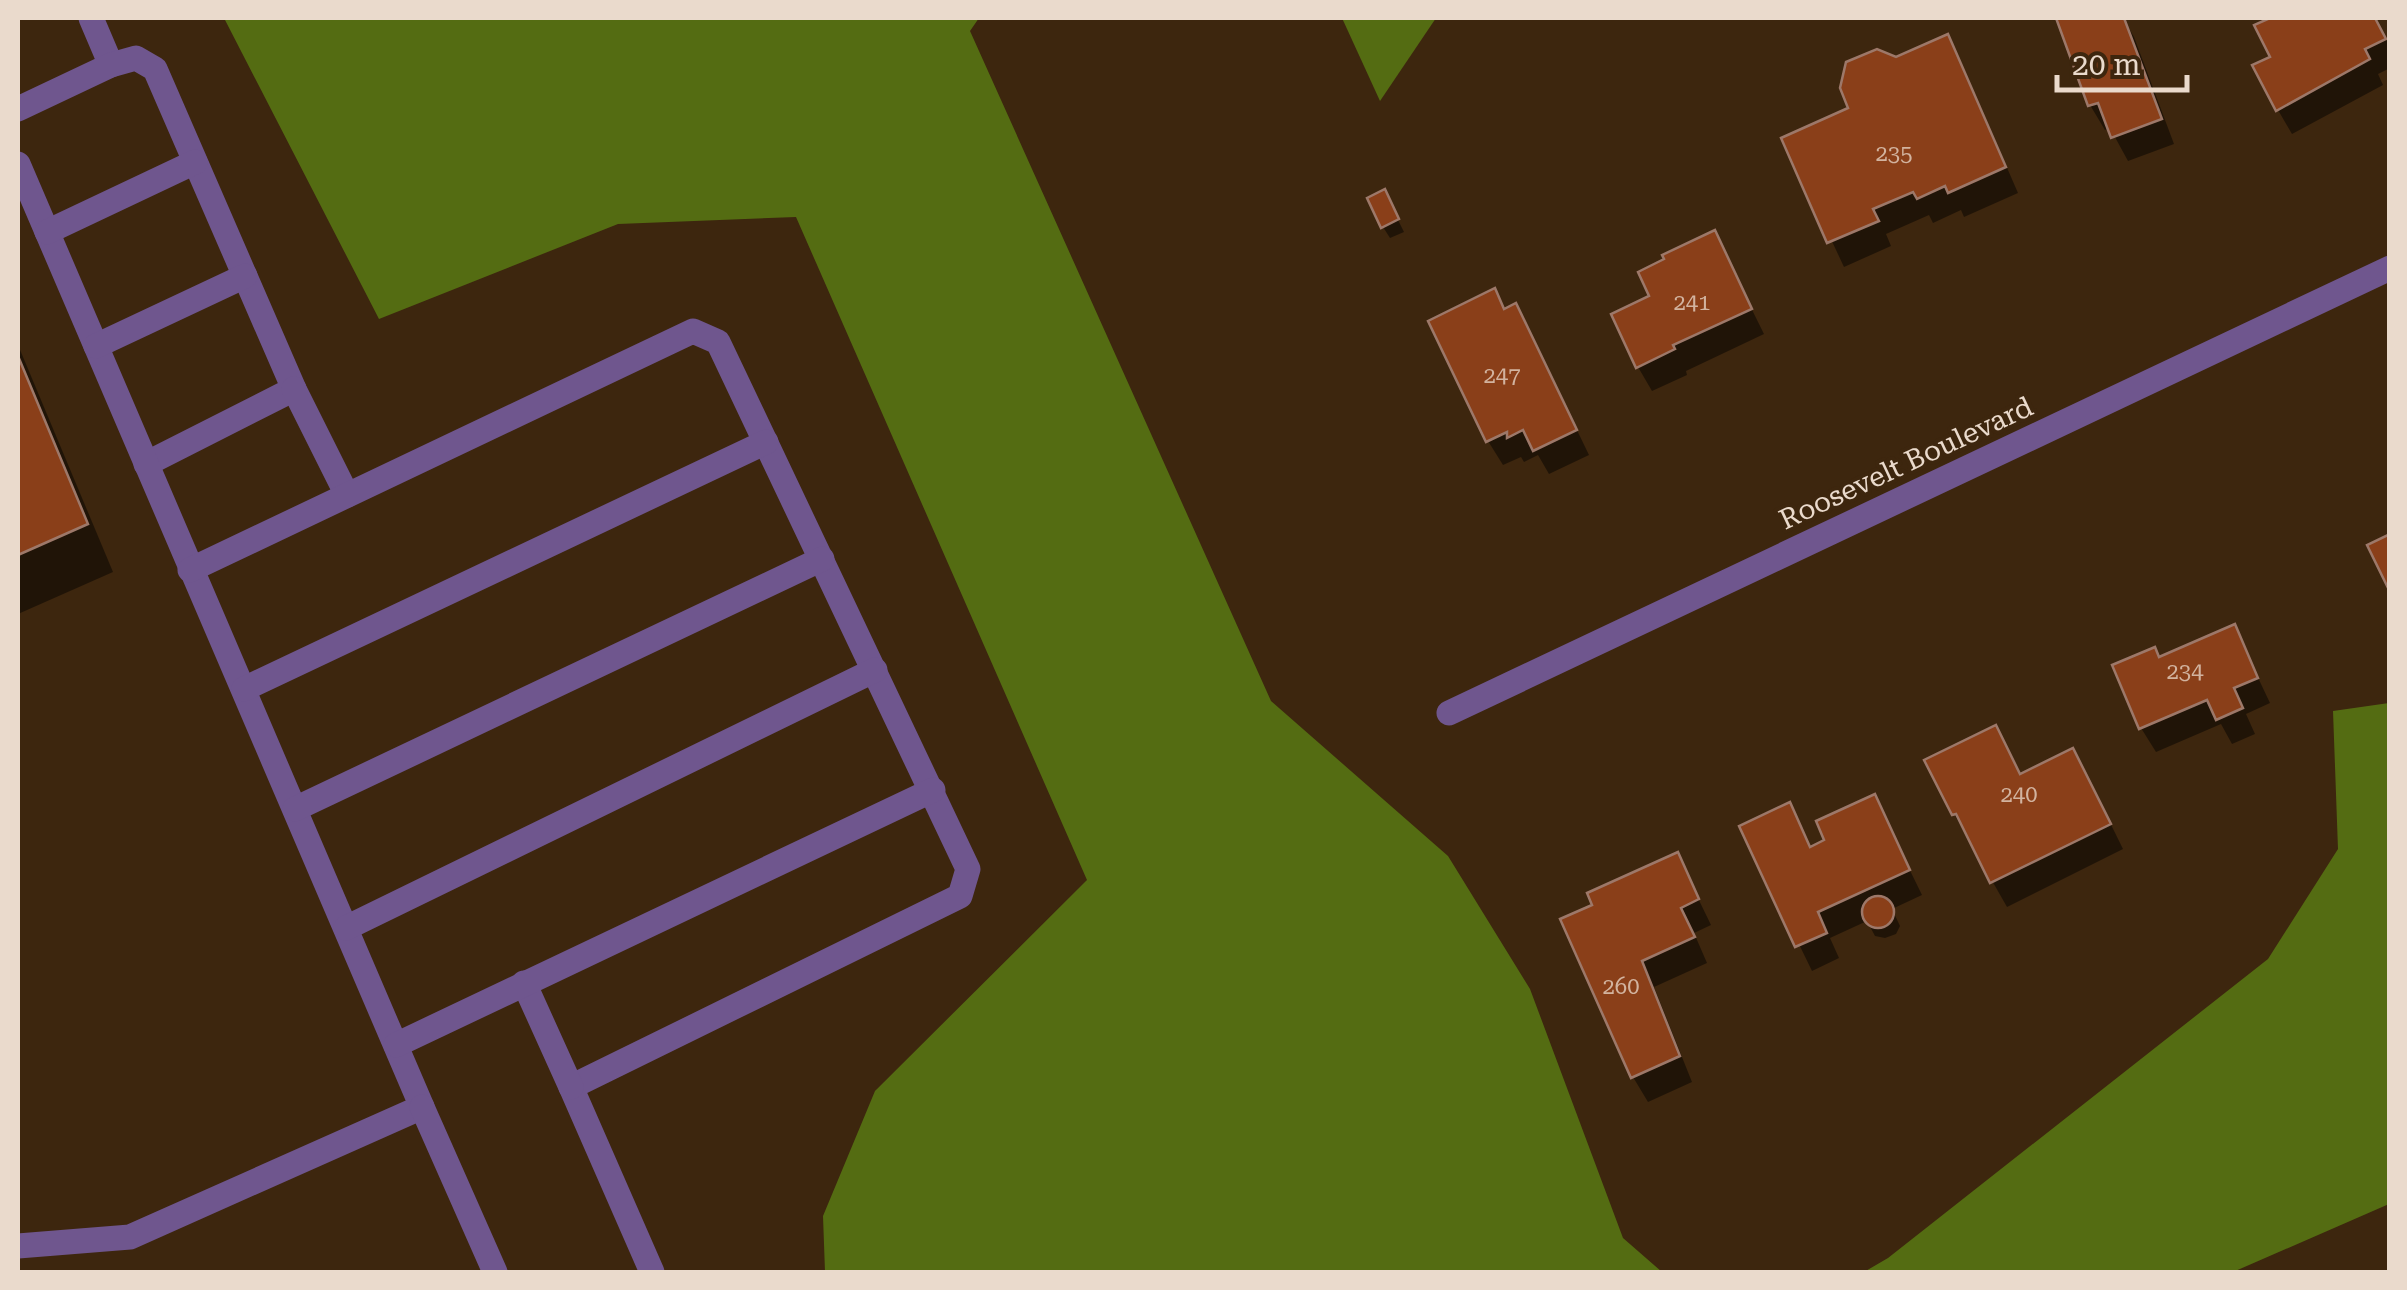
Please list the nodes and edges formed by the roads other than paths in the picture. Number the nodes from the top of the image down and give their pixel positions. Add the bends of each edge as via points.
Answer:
1 (91, 18) edge
2 (112, 64) junction
3 (18, 109) edge
4 (196, 162) junction
5 (18, 164) edge
6 (47, 232) junction
7 (2390, 268) edge
8 (245, 276) junction
9 (96, 346) junction
10 (294, 389) junction
11 (766, 442) junction
12 (146, 464) junction
13 (347, 495) junction
14 (822, 559) junction
15 (190, 570) junction
16 (875, 670) junction
17 (244, 689) junction
18 (1449, 713) dead end
19 (933, 790) junction
20 (295, 809) junction
21 (346, 928) junction
22 (524, 984) junction
23 (396, 1045) junction
24 (571, 1087) junction
25 (422, 1107) junction
26 (18, 1246) edge
27 (495, 1272) edge
28 (652, 1272) edge

1 - 2 street
2 - 3 street
2 - 4 street via 136,58 154,68
4 - 6 street
4 - 8 street
5 - 6 street
6 - 9 street
7 - 18 street, Roosevelt Boulevard
8 - 9 street
8 - 10 street
9 - 12 street
10 - 12 street
10 - 13 street
11 - 13 street via 718,342 693,331
11 - 14 street
11 - 17 street
12 - 15 street
13 - 15 street
14 - 16 street
14 - 20 street
15 - 17 street
16 - 19 street
16 - 21 street
17 - 20 street
19 - 22 street
19 - 24 street via 968,870 960,896
20 - 21 street
21 - 23 street
22 - 23 street
22 - 24 street
23 - 25 street
24 - 28 street
25 - 26 street via 130,1236
25 - 27 street

